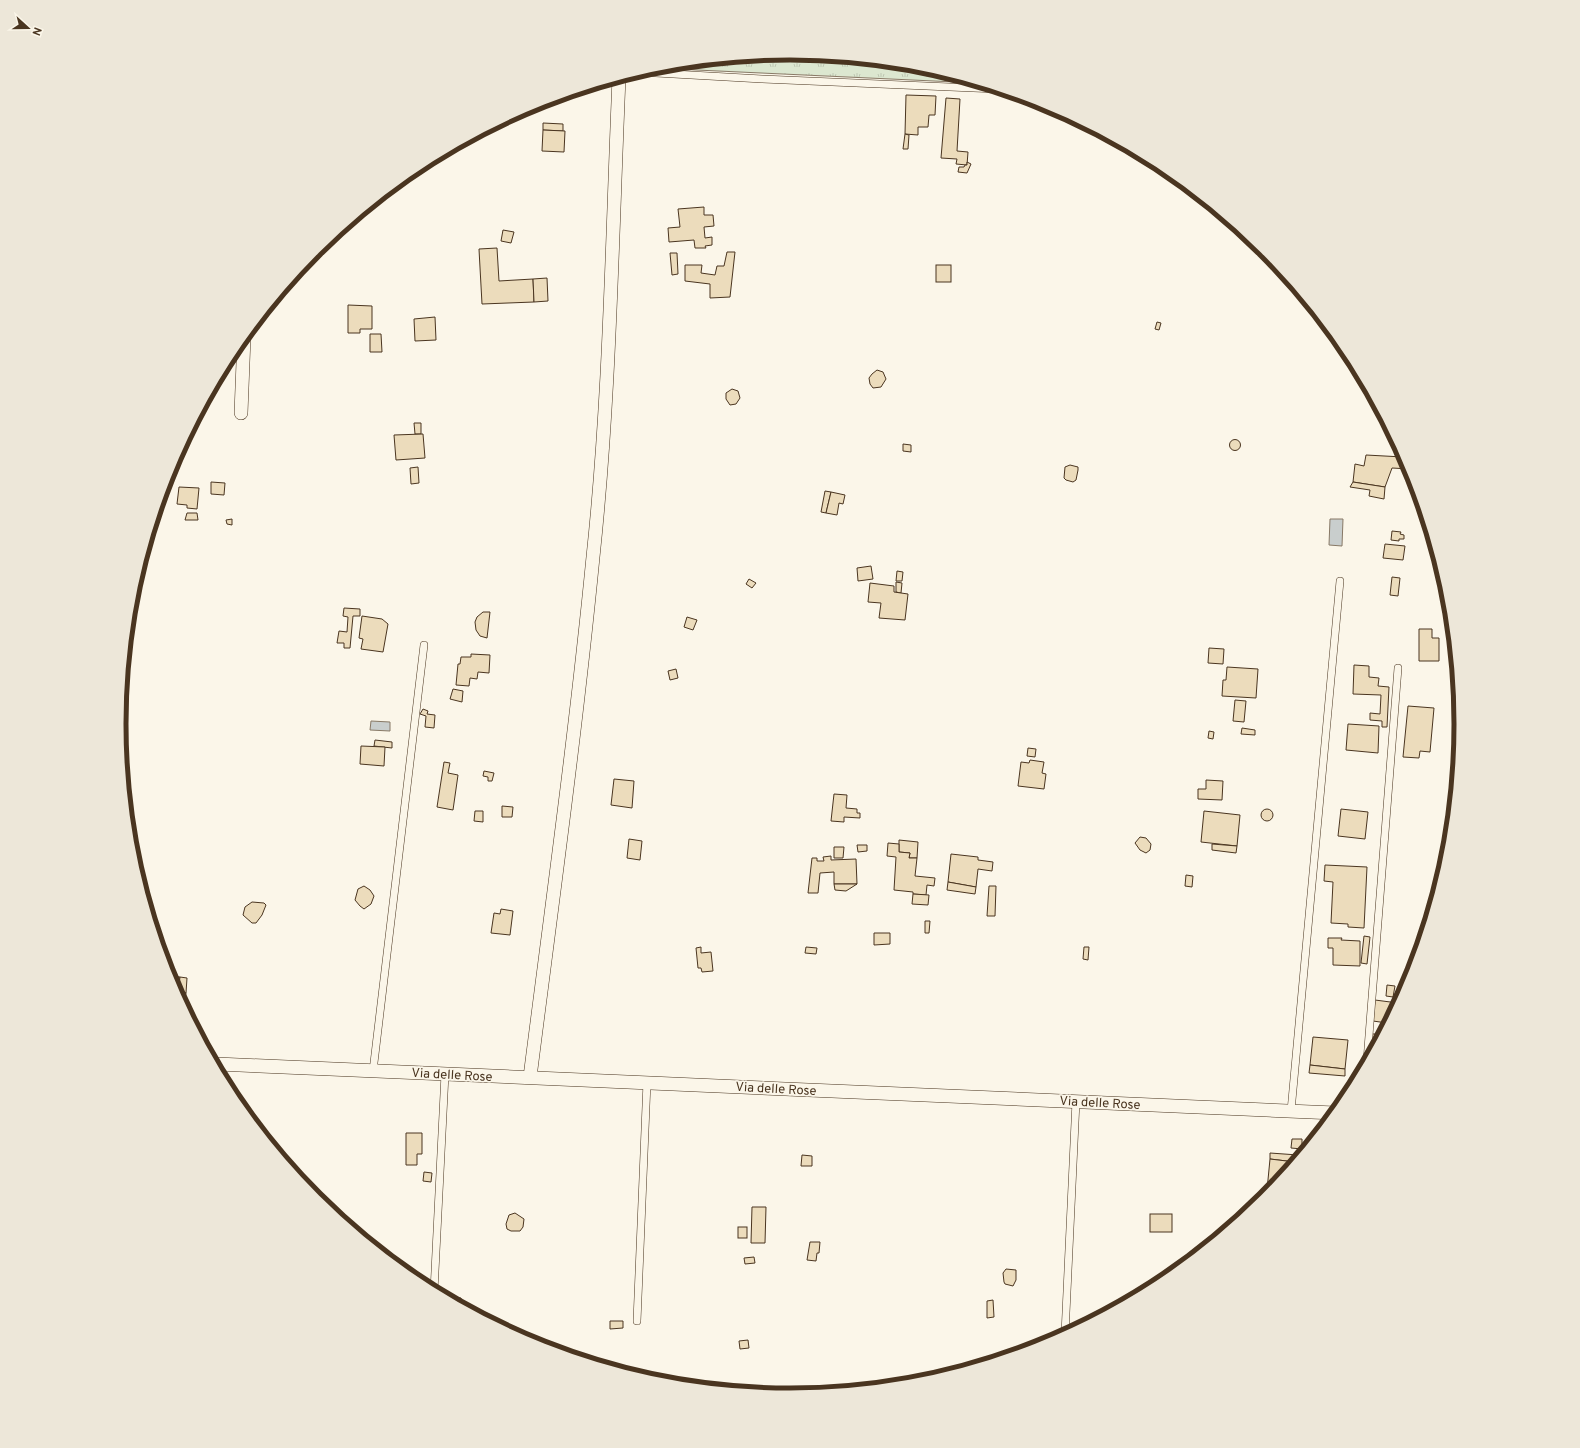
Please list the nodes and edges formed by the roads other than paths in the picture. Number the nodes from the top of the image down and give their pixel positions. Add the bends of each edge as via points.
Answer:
1 (659, 73) edge
2 (619, 83) edge
3 (980, 88) edge
4 (244, 347) edge
5 (241, 413) dead end
6 (1340, 581) dead end
7 (424, 645) dead end
8 (1398, 668) dead end
9 (1368, 1051) edge
10 (221, 1066) edge
11 (373, 1070) junction
12 (445, 1074) junction
13 (530, 1077) junction
14 (646, 1082) junction
15 (1076, 1101) junction
16 (1291, 1111) junction
17 (1329, 1112) edge
18 (434, 1284) edge
19 (637, 1321) dead end
20 (1065, 1328) edge

1 - 3 lane
2 - 13 street via 604,422 594,556
4 - 5 street
6 - 16 lane
7 - 11 lane
8 - 9 lane
10 - 11 street, Via delle Rose
11 - 12 street, Via delle Rose
12 - 13 street, Via delle Rose
12 - 18 lane
13 - 14 street, Via delle Rose
14 - 15 street, Via delle Rose
14 - 19 lane
15 - 16 street, Via delle Rose
15 - 20 lane
16 - 17 street, Via delle Rose

